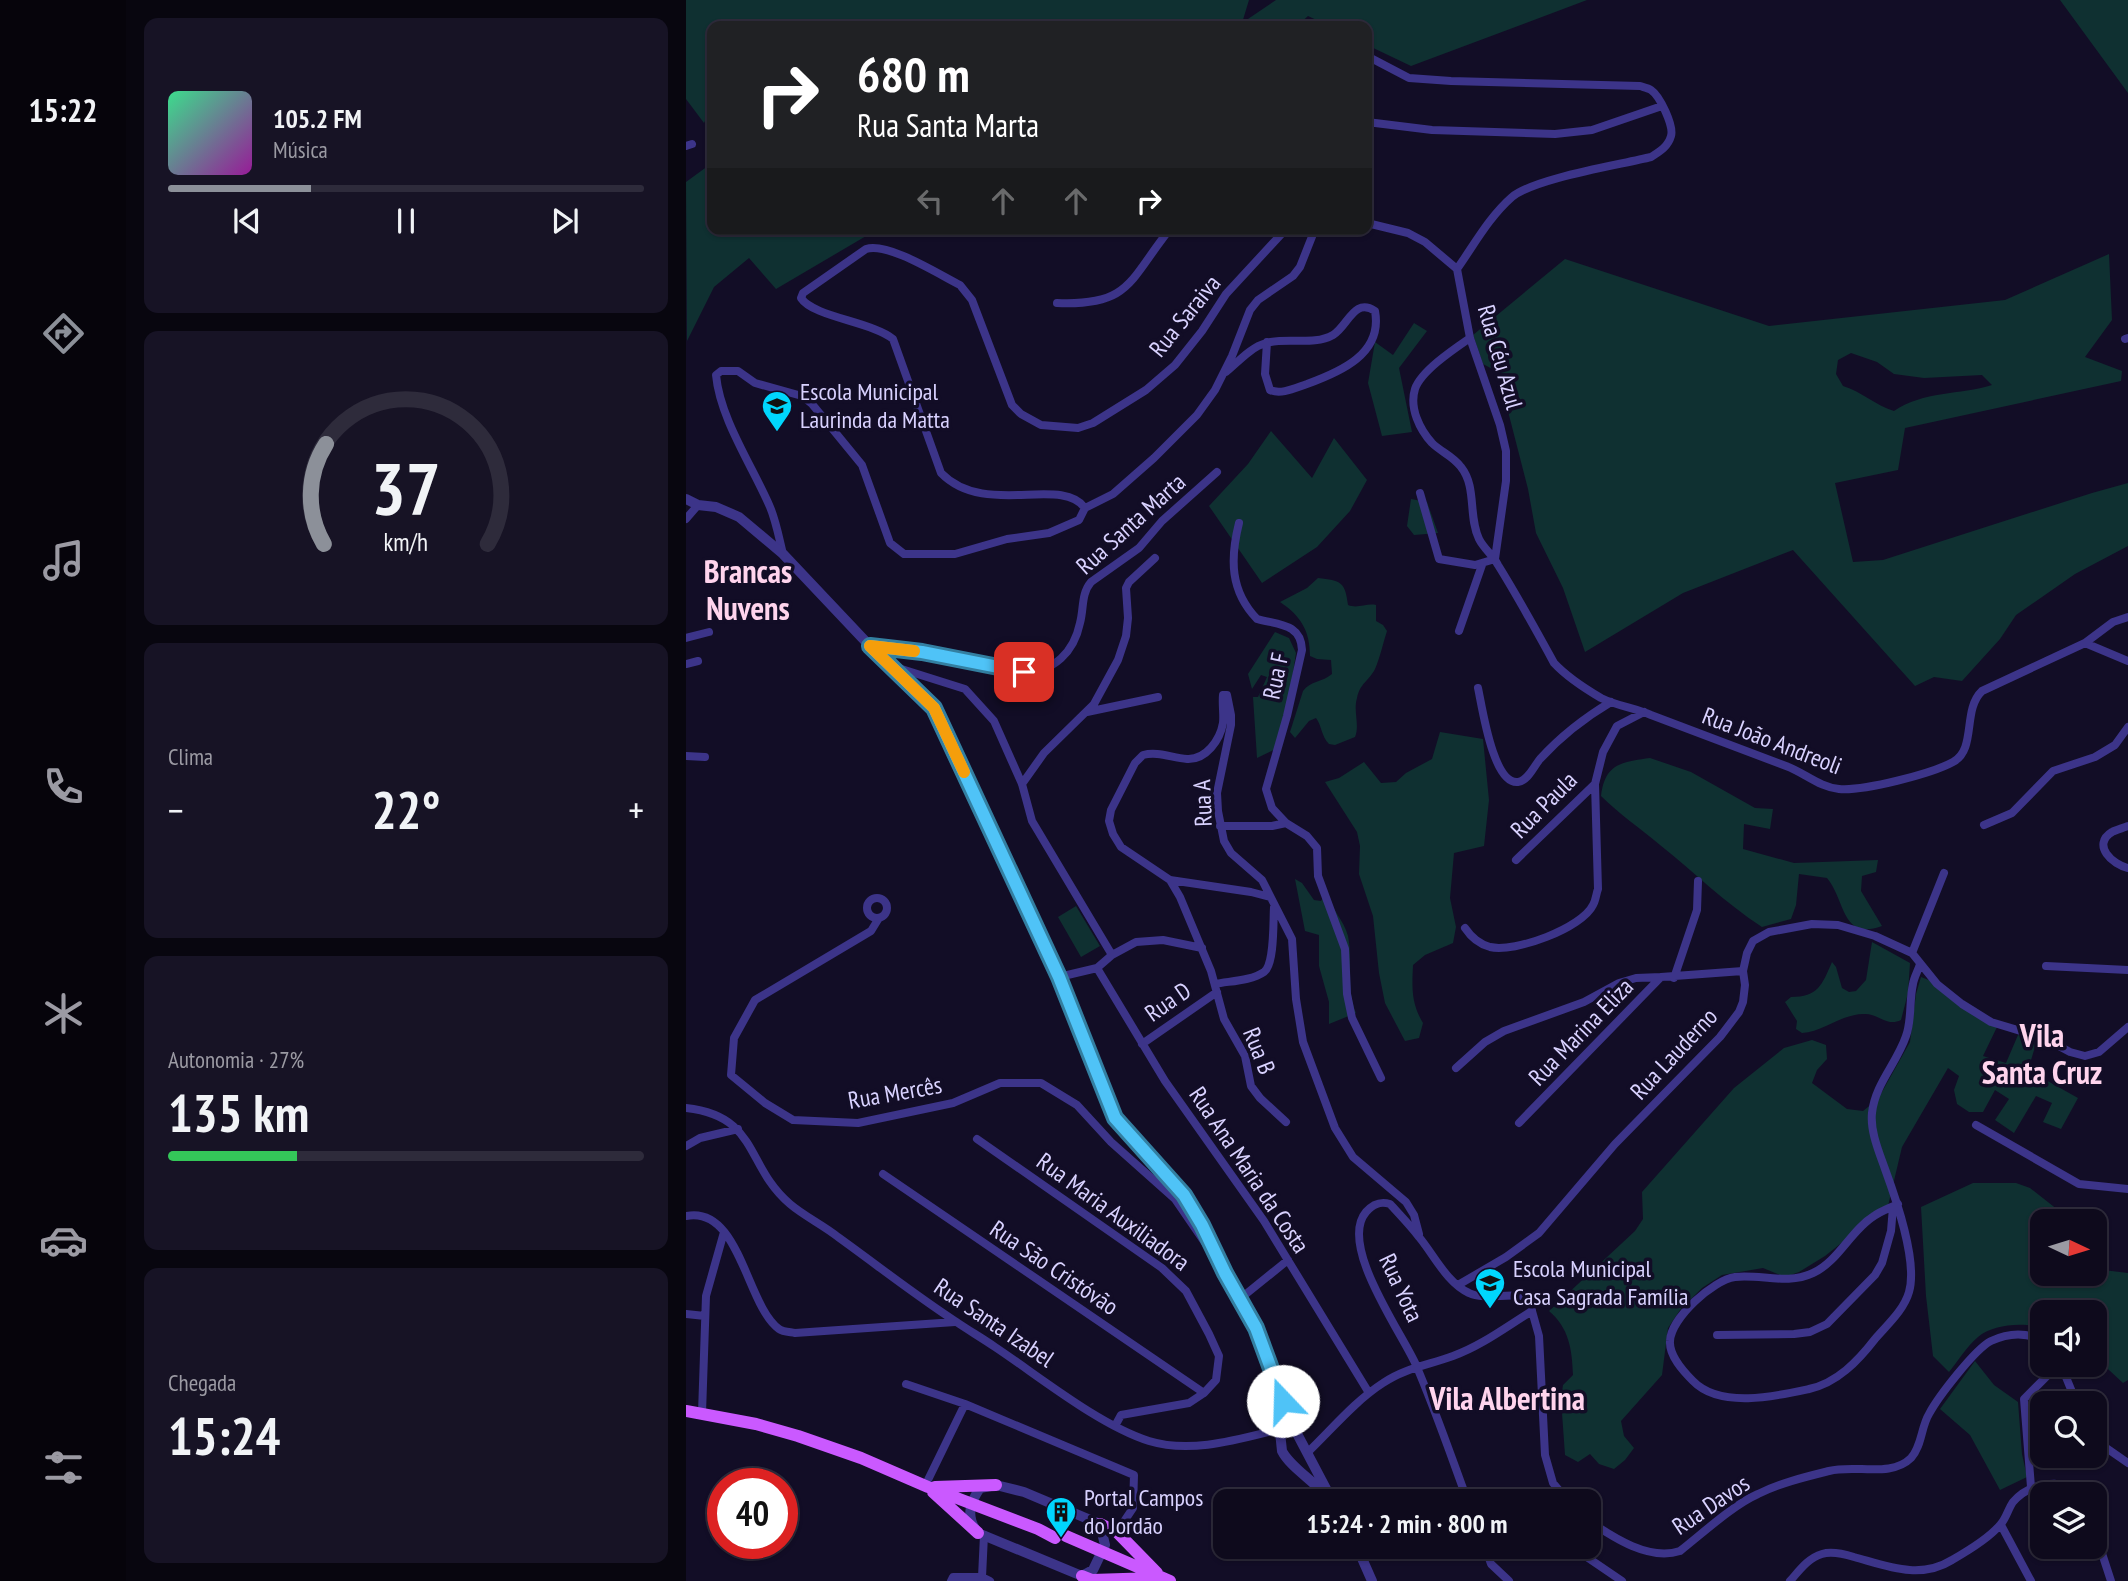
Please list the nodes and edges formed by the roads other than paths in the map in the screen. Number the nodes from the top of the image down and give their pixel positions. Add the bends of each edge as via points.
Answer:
1 (1372, 60) edge
2 (1662, 106) junction
3 (1372, 123) edge
4 (1372, 224) edge
5 (1165, 235) edge
6 (1280, 235) edge
7 (1313, 235) edge
8 (1457, 269) junction
9 (1057, 303) dead end
10 (1469, 338) junction
11 (1267, 342) junction
12 (1222, 375) junction
13 (1217, 471) dead end
14 (1420, 494) dead end
15 (686, 499) edge
16 (698, 505) junction
17 (1085, 508) junction
18 (686, 519) edge
19 (1239, 523) dead end
20 (783, 554) junction
21 (1155, 558) dead end
22 (1495, 559) junction
23 (1482, 565) junction
24 (2128, 617) edge
25 (1460, 631) dead end
26 (709, 632) dead end
27 (686, 638) edge
28 (2085, 643) junction
29 (870, 646) junction
30 (698, 661) dead end
31 (2128, 661) edge
32 (686, 664) edge
33 (889, 665) junction
34 (1478, 688) dead end
35 (1158, 697) dead end
36 (1611, 702) junction
37 (1087, 712) junction
38 (1644, 712) junction
39 (2128, 727) edge
40 (686, 756) edge
41 (705, 757) dead end
42 (1595, 783) junction
43 (1022, 784) junction
44 (1286, 823) junction
45 (1984, 825) dead end
46 (1220, 826) junction
47 (2128, 827) edge
48 (1516, 860) dead end
49 (2128, 868) edge
50 (1944, 873) dead end
51 (1170, 880) junction
52 (1698, 881) dead end
53 (1270, 897) junction
54 (1274, 907) junction
55 (879, 919) dead end
56 (1465, 928) dead end
57 (1202, 948) junction
58 (1912, 953) junction
59 (1112, 955) junction
60 (1920, 964) junction
61 (2046, 966) dead end
62 (1097, 968) junction
63 (1743, 971) junction
64 (2128, 971) edge
65 (1059, 977) junction
66 (1661, 977) junction
67 (1674, 978) junction
68 (1216, 988) junction
69 (2128, 1027) edge
70 (1142, 1044) junction
71 (1456, 1068) dead end
72 (1381, 1078) dead end
73 (686, 1108) edge
74 (1286, 1122) dead end
75 (1519, 1123) dead end
76 (1976, 1125) dead end
77 (737, 1129) junction
78 (978, 1139) dead end
79 (686, 1146) edge
80 (883, 1174) dead end
81 (2128, 1189) edge
82 (1895, 1206) junction
83 (686, 1216) edge
84 (724, 1232) junction
85 (1419, 1237) junction
86 (1288, 1260) junction
87 (1225, 1273) junction
88 (1458, 1285) junction
89 (1241, 1298) junction
90 (1532, 1311) junction
91 (686, 1314) edge
92 (705, 1316) junction
93 (955, 1322) junction
94 (2030, 1334) edge
95 (1717, 1335) dead end
96 (1417, 1367) junction
97 (1273, 1376) junction
98 (2047, 1377) edge
99 (906, 1384) dead end
100 (1204, 1393) junction
101 (1369, 1393) junction
102 (965, 1404) junction
103 (686, 1411) edge
104 (702, 1413) junction
105 (1115, 1426) junction
106 (1280, 1429) junction
107 (1296, 1430) junction
108 (2107, 1448) edge
109 (1308, 1452) junction
110 (2128, 1463) edge
111 (1291, 1464) junction
112 (2031, 1482) edge
113 (996, 1485) junction
114 (926, 1487) junction
115 (2030, 1488) edge
116 (1320, 1489) edge
117 (1325, 1489) edge
118 (1463, 1489) edge
119 (1558, 1489) edge
120 (972, 1503) junction
121 (1100, 1524) junction
122 (2001, 1525) junction
123 (1601, 1529) edge
124 (1117, 1532) junction
125 (981, 1534) junction
126 (1102, 1553) junction
127 (1363, 1559) edge
128 (1489, 1559) edge
129 (1590, 1559) edge
130 (2104, 1559) edge
131 (1082, 1576) junction
132 (986, 1579) edge
133 (1166, 1580) edge
134 (951, 1581) edge
135 (1373, 1581) edge
136 (1509, 1581) edge
137 (1622, 1581) edge
138 (1790, 1581) edge
139 (2031, 1581) edge
140 (2111, 1581) edge

1 - 2 street via 1409,78 1640,86 1650,89
2 - 3 street via 1592,130 1555,134 1432,130
2 - 8 street via 1672,126 1664,149 1651,157 1533,185 1513,196
4 - 8 street via 1408,233
5 - 9 street via 1124,290 1102,301
6 - 17 street, Rua Saraiva via 1226,294 1175,365 1146,390 1093,424 1077,428 1041,425 1021,414 1012,405 966,291 907,258 881,248 866,249 803,293 804,302 815,308 894,339 947,479 989,496 1060,494 1073,497
7 - 12 street via 1293,276 1258,299 1250,310
8 - 10 street, Rua Céu Azul
10 - 22 street, Rua Céu Azul via 1506,451
10 - 22 street, Rua João Andreoli via 1422,377 1413,404 1420,427 1433,445 1464,470 1479,538
11 - 11 street via 1332,336 1362,306 1375,311 1374,336 1363,355 1332,375 1281,392 1270,390 1267,384
11 - 12 street
12 - 17 street via 1197,415 1154,458 1113,494
13 - 29 street, Rua Santa Marta via 1139,548 1091,582 1072,649 1038,672
14 - 23 street via 1439,559
15 - 16 street
16 - 18 street
16 - 20 street via 739,517
17 - 20 street via 1079,520 1049,533 955,554 904,554 890,543 862,465 813,404 738,372 721,371 716,375 717,386 771,510
19 - 44 street, Rua F via 1232,550 1241,597 1257,620 1286,626 1301,639 1287,716 1266,789 1272,808
20 - 29 street
21 - 37 street via 1126,588 1126,636 1118,660
22 - 23 street
22 - 36 street, Rua João Andreoli via 1554,663
23 - 25 street
24 - 28 street, Rua João Andreoli
26 - 27 street
28 - 31 street
28 - 38 street, Rua João Andreoli via 1982,691 1971,709 1967,742 1955,761 1898,780 1844,789 1825,787 1795,769
29 - 33 street
30 - 32 street
33 - 43 street via 965,689 994,721
33 - 65 street via 934,708
34 - 36 street via 1495,757 1503,774 1518,782 1567,732
35 - 37 street
36 - 38 street, Rua João Andreoli
37 - 43 street via 1044,753
38 - 42 street, Rua Paula via 1617,726 1603,752
39 - 45 street via 2115,745 2053,771 2012,813
40 - 41 street
42 - 48 street, Rua Paula
42 - 56 street via 1598,889 1593,906 1561,930 1517,946 1491,947
43 - 59 street via 1032,821
44 - 46 street
44 - 72 street, Rua F via 1307,835 1317,848 1318,876 1345,948 1352,1018
46 - 51 street, Rua A via 1217,793 1231,715 1227,695 1223,695 1223,725 1211,749 1189,759 1143,754 1111,810 1109,821 1121,847
46 - 53 street, Rua A via 1231,853 1262,880
47 - 49 street via 2111,833 2104,846 2106,855 2119,867
50 - 58 street
51 - 53 street
51 - 57 street, Rua B
52 - 67 street via 1697,910
53 - 54 street, Rua A
54 - 68 street, Rua D via 1269,966 1264,972
54 - 85 street, Rua A via 1292,939 1303,1042 1335,1128 1353,1157 1406,1202
55 - 87 street, Rua Mercês via 871,931 755,1000 733,1038 731,1075 793,1120 858,1123 953,1103 1000,1083 1041,1083 1077,1105 1175,1199
57 - 59 street via 1150,940
57 - 68 street, Rua B
58 - 60 street
58 - 63 street, Rua Lauderno via 1838,925 1812,924 1769,932 1754,941
59 - 62 street
60 - 69 street via 1962,1004 1991,1021 2044,1038 2070,1052 2085,1056 2099,1052
60 - 82 street via 1906,1038 1876,1093 1871,1115
61 - 64 street
62 - 65 street
62 - 70 street, Rua Ana Maria da Costa
63 - 67 street, Rua Marina Eliza
63 - 88 street, Rua Lauderno via 1743,1002 1720,1037 1615,1144 1539,1233
65 - 87 street via 1115,1118 1184,1195
66 - 67 street, Rua Marina Eliza
66 - 71 street via 1619,982 1584,1002 1504,1031
66 - 75 street, Rua Marina Eliza
68 - 70 street, Rua D
68 - 74 street, Rua B via 1224,1019 1245,1056 1251,1086
70 - 86 street, Rua Ana Maria da Costa
73 - 77 street via 730,1121
76 - 81 street via 2079,1184
77 - 79 street
77 - 93 street, Rua Santa Izabel via 769,1182 790,1204
78 - 100 street, Rua Maria Auxiliadora via 1162,1268 1186,1291 1219,1356 1216,1380
80 - 100 street, Rua São Cristóvão
82 - 82 street via 1908,1258 1909,1293 1845,1372 1814,1388 1768,1398 1710,1393 1681,1368 1671,1352 1675,1327 1718,1282 1735,1277 1790,1280 1814,1273 1873,1216
82 - 95 street via 1882,1263 1827,1324 1794,1334
83 - 84 street via 717,1223
84 - 92 street
84 - 93 street via 765,1313 779,1330 795,1333
85 - 88 street
85 - 96 street, Rua Yota via 1384,1202 1370,1208 1360,1227 1371,1279
86 - 89 street
86 - 101 street, Rua Ana Maria da Costa
87 - 89 street
88 - 90 street via 1488,1298 1522,1295 1531,1301
89 - 97 street
90 - 96 street via 1471,1349
90 - 119 street via 1539,1336 1545,1455
91 - 92 street
92 - 104 street
93 - 105 street, Rua Santa Izabel
94 - 123 street, Rua Davos via 2010,1334 1989,1342 1955,1377 1928,1415 1910,1458 1893,1469 1844,1467 1756,1494 1681,1551 1670,1554 1655,1553
96 - 101 street
96 - 118 street
97 - 106 street
97 - 107 street
98 - 112 street via 2024,1399
99 - 102 street
100 - 105 street via 1189,1403 1121,1415
101 - 109 street
102 - 114 street
102 - 124 street via 1134,1475 1133,1508
103 - 104 main road
104 - 114 main road via 797,1436
105 - 106 street, Rua Santa Izabel via 1150,1442 1180,1445 1213,1445
106 - 107 street
106 - 111 street via 1282,1451
107 - 109 street
108 - 110 street
109 - 111 street via 1300,1462
109 - 117 street
111 - 116 street
113 - 114 main road
113 - 120 street via 980,1488
113 - 121 street
114 - 120 main road
114 - 125 main road
115 - 122 street via 2013,1502
120 - 125 street via 969,1518
120 - 126 main road
121 - 124 main road
121 - 126 street via 1105,1545
122 - 138 street via 1950,1562 1927,1569 1899,1571 1839,1553 1822,1553
122 - 139 street
124 - 133 main road
125 - 131 street
125 - 132 street
126 - 131 street via 1093,1570
126 - 133 main road
127 - 135 street
128 - 136 street
129 - 137 street
130 - 140 street
131 - 133 main road via 1091,1580
132 - 134 street via 953,1577

